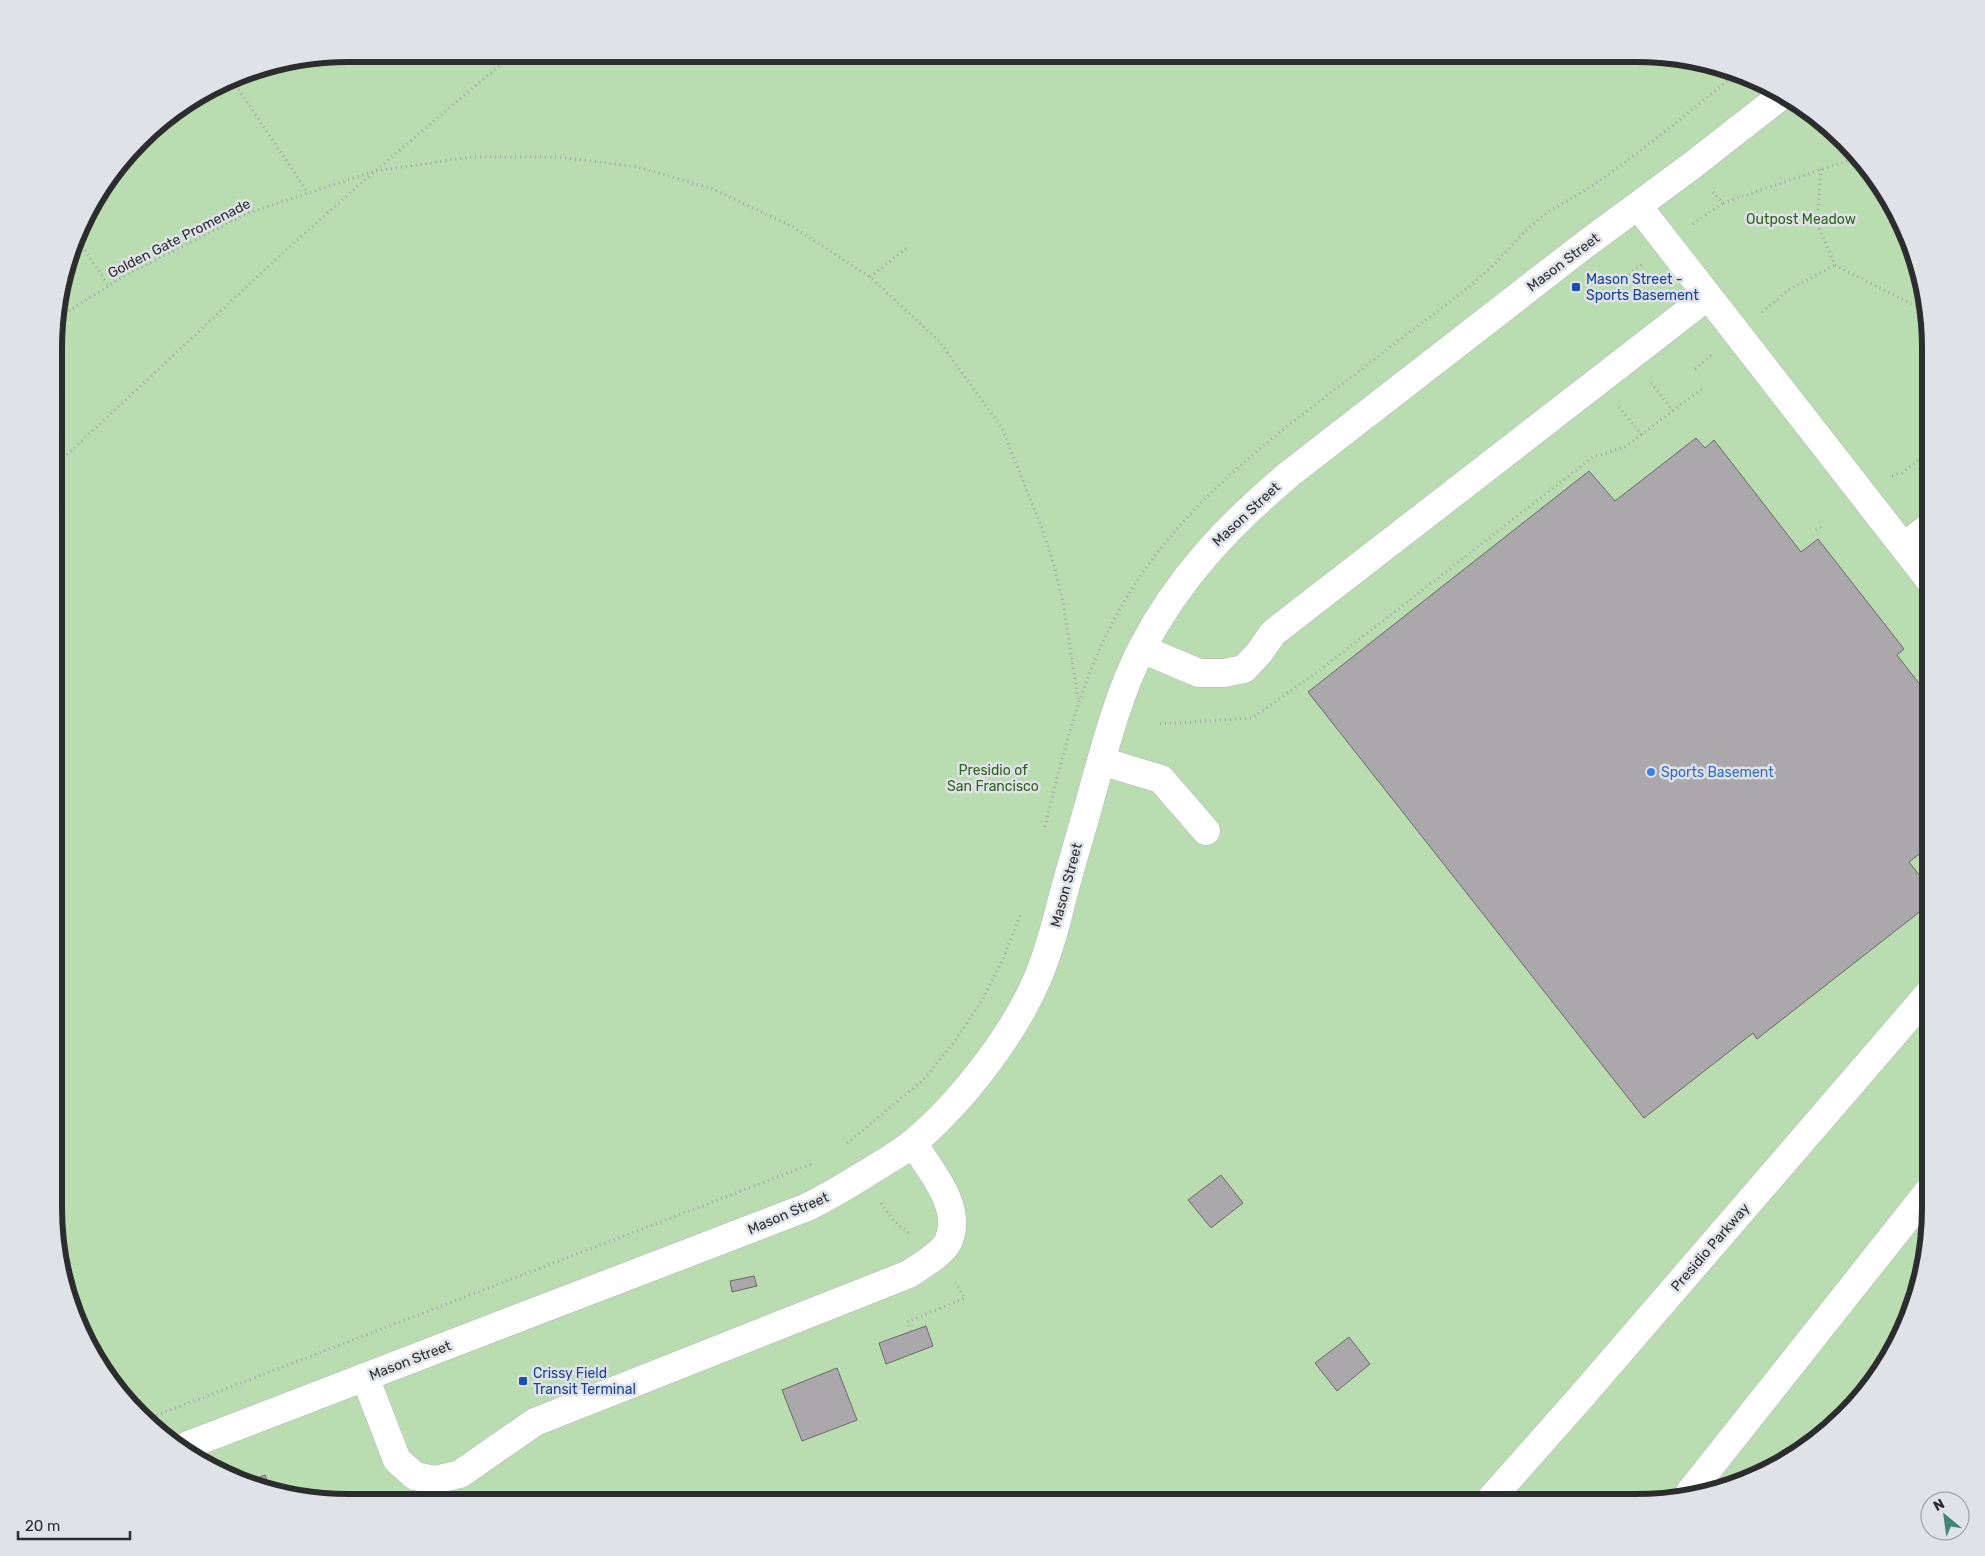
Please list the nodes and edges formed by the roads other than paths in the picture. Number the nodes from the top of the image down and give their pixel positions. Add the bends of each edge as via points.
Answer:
1 (1776, 100) edge
2 (1638, 206) junction
3 (1708, 296) junction
4 (1922, 532) edge
5 (1904, 547) junction
6 (1922, 570) edge
7 (1142, 649) junction
8 (1101, 761) junction
9 (1206, 831) dead end
10 (1922, 1001) edge
11 (913, 1143) junction
12 (1922, 1199) edge
13 (365, 1377) junction
14 (189, 1445) edge
15 (1693, 1488) edge
16 (1495, 1494) edge

1 - 2 main road, Mason Street
2 - 3 main road
2 - 7 main road, Mason Street via 1288,475 1246,511 1208,550 1175,594
3 - 5 main road
3 - 7 main road via 1273,633 1244,669 1199,673
4 - 5 main road
5 - 6 main road
7 - 8 main road, Mason Street
8 - 9 main road via 1161,779
8 - 11 main road, Mason Street via 1039,976 983,1069
10 - 16 main road, Presidio Parkway
11 - 13 main road, Mason Street via 833,1195 805,1208
11 - 13 main road via 946,1196 953,1219 948,1243 932,1258 909,1274 535,1422 460,1474 435,1480 415,1476 397,1460
12 - 15 main road
13 - 14 main road, Mason Street

